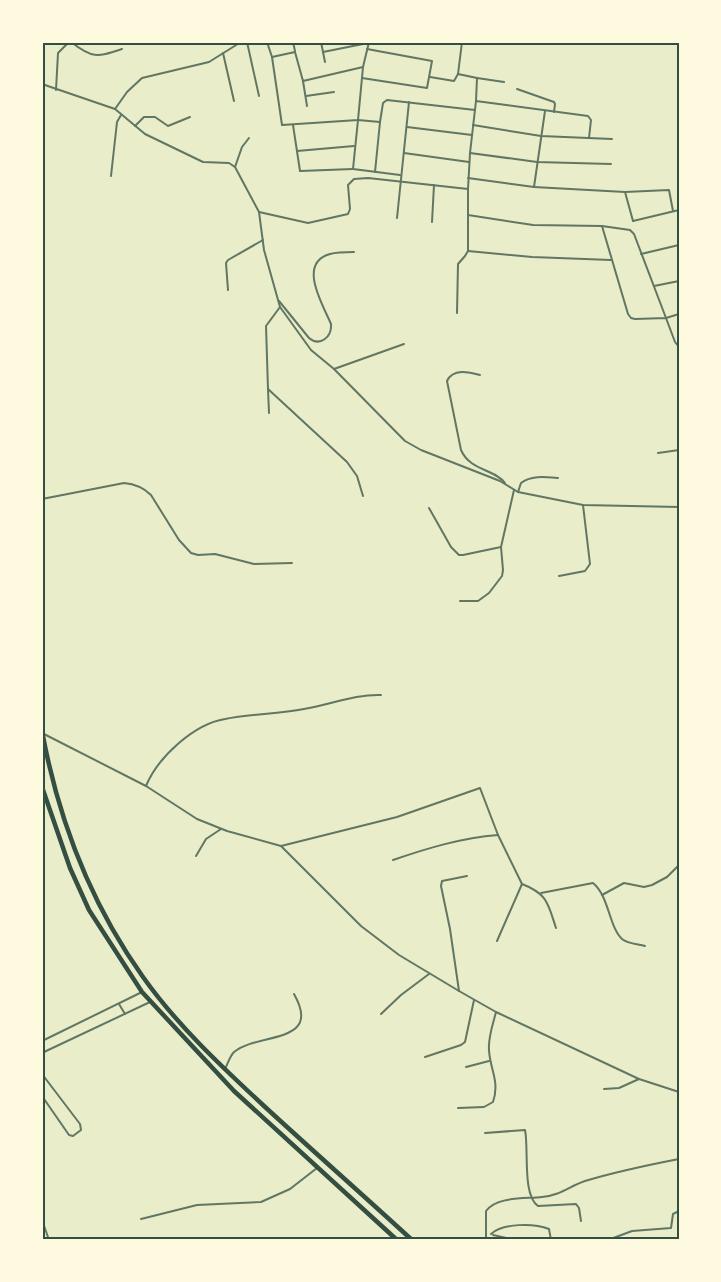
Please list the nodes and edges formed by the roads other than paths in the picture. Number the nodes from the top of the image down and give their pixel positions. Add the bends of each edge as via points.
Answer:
1 (70, 42) edge
2 (241, 42) edge
3 (247, 42) edge
4 (267, 42) edge
5 (293, 42) edge
6 (321, 42) edge
7 (345, 42) edge
8 (462, 42) edge
9 (368, 43) edge
10 (347, 47) junction
11 (122, 49) dead end
12 (367, 50) junction
13 (296, 52) junction
14 (323, 52) junction
15 (223, 53) junction
16 (272, 57) junction
17 (325, 62) dead end
18 (363, 67) junction
19 (458, 75) junction
20 (430, 76) junction
21 (362, 78) junction
22 (477, 78) junction
23 (303, 81) junction
24 (504, 82) dead end
25 (42, 84) edge
26 (517, 89) dead end
27 (56, 90) junction
28 (334, 92) dead end
29 (259, 96) dead end
30 (306, 96) junction
31 (234, 101) dead end
32 (409, 102) junction
33 (476, 102) junction
34 (307, 106) dead end
35 (115, 109) junction
36 (475, 110) junction
37 (545, 111) junction
38 (554, 112) junction
39 (121, 115) junction
40 (190, 117) dead end
41 (358, 120) junction
42 (380, 122) junction
43 (293, 124) junction
44 (473, 125) junction
45 (135, 126) junction
46 (406, 127) junction
47 (472, 135) junction
48 (542, 136) junction
49 (249, 138) dead end
50 (589, 138) junction
51 (612, 140) dead end
52 (355, 146) junction
53 (297, 152) junction
54 (403, 153) junction
55 (470, 153) junction
56 (469, 162) junction
57 (537, 162) junction
58 (611, 164) dead end
59 (235, 167) junction
60 (353, 169) junction
61 (375, 172) junction
62 (400, 175) junction
63 (111, 176) dead end
64 (468, 178) junction
65 (400, 181) junction
66 (434, 185) junction
67 (534, 188) junction
68 (468, 189) junction
69 (625, 192) junction
70 (679, 210) edge
71 (673, 211) junction
72 (259, 212) junction
73 (468, 215) junction
74 (397, 218) dead end
75 (633, 221) junction
76 (432, 222) dead end
77 (602, 226) junction
78 (630, 230) junction
79 (262, 240) junction
80 (679, 245) edge
81 (468, 251) junction
82 (354, 252) dead end
83 (641, 254) junction
84 (611, 260) junction
85 (679, 281) edge
86 (654, 286) junction
87 (228, 290) dead end
88 (277, 299) junction
89 (280, 307) junction
90 (457, 313) dead end
91 (679, 314) edge
92 (666, 318) junction
93 (404, 344) dead end
94 (679, 347) edge
95 (334, 369) junction
96 (480, 375) dead end
97 (268, 389) junction
98 (269, 413) dead end
99 (679, 450) edge
100 (658, 453) dead end
101 (558, 478) dead end
102 (505, 484) junction
103 (514, 490) junction
104 (518, 492) junction
105 (363, 496) dead end
106 (42, 499) edge
107 (583, 505) junction
108 (679, 507) edge
109 (429, 508) dead end
110 (501, 547) junction
111 (292, 563) dead end
112 (559, 576) dead end
113 (460, 601) dead end
114 (381, 695) dead end
115 (42, 732) edge
116 (146, 786) junction
117 (42, 787) edge
118 (221, 829) junction
119 (498, 834) junction
120 (281, 846) junction
121 (196, 856) dead end
122 (393, 860) dead end
123 (679, 865) edge
124 (467, 876) dead end
125 (522, 884) junction
126 (541, 893) junction
127 (602, 895) junction
128 (111, 927) junction
129 (556, 928) dead end
130 (102, 932) junction
131 (497, 941) dead end
132 (645, 946) dead end
133 (429, 974) junction
134 (459, 992) junction
135 (142, 993) junction
136 (294, 994) dead end
137 (474, 1000) junction
138 (150, 1002) junction
139 (119, 1004) junction
140 (496, 1012) junction
141 (125, 1014) junction
142 (381, 1014) dead end
143 (42, 1041) edge
144 (42, 1047) edge
145 (44, 1052) junction
146 (425, 1057) dead end
147 (42, 1061) edge
148 (490, 1061) junction
149 (466, 1066) dead end
150 (225, 1069) junction
151 (42, 1074) edge
152 (639, 1079) junction
153 (240, 1083) junction
154 (604, 1089) dead end
155 (234, 1091) junction
156 (679, 1092) edge
157 (42, 1096) edge
158 (458, 1108) dead end
159 (485, 1133) dead end
160 (679, 1159) edge
161 (317, 1168) junction
162 (532, 1197) junction
163 (679, 1212) edge
164 (141, 1219) dead end
165 (42, 1220) edge
166 (581, 1221) dead end
167 (487, 1234) junction
168 (491, 1234) junction
169 (50, 1240) edge
170 (397, 1240) edge
171 (412, 1240) edge
172 (486, 1240) edge
173 (516, 1240) edge
174 (550, 1240) edge
175 (608, 1240) edge

1 - 11 street via 95,57
1 - 27 street via 58,53
2 - 15 street
3 - 29 street
4 - 16 street
5 - 13 street
6 - 14 street
7 - 10 street
8 - 19 street
9 - 10 street
9 - 12 street
10 - 14 street
12 - 18 street
12 - 20 street via 432,61
13 - 16 street
13 - 23 street
14 - 17 street
15 - 31 street
15 - 35 street via 209,62 142,78
16 - 43 street via 282,125
18 - 21 street
18 - 23 street
19 - 20 street via 454,81
19 - 22 street
20 - 21 street via 427,88
21 - 41 street
22 - 24 street
22 - 33 street
23 - 30 street
25 - 27 street
26 - 38 street via 554,102
27 - 35 street
28 - 30 street
30 - 34 street
32 - 36 street
32 - 42 street via 384,101
32 - 46 street
33 - 36 street
33 - 37 street
35 - 39 street
36 - 44 street
37 - 38 street
37 - 48 street
38 - 50 street via 590,118
39 - 45 street
39 - 63 street
40 - 45 street via 168,126 155,117 144,117
41 - 42 street
41 - 43 street
41 - 52 street
42 - 61 street
43 - 53 street
44 - 47 street
44 - 48 street
45 - 59 street via 203,162 229,163
46 - 47 street
46 - 54 street
47 - 55 street
48 - 50 street
48 - 57 street
49 - 59 street
50 - 51 street
52 - 53 street
52 - 60 street
53 - 60 street via 298,167 303,172
54 - 56 street
54 - 62 street
55 - 56 street
55 - 57 street
56 - 64 street
57 - 58 street
57 - 67 street
59 - 72 street
60 - 61 street
61 - 62 street
62 - 65 street
64 - 67 street
64 - 68 street
65 - 66 street
65 - 72 street via 354,179 348,187 348,214 317,222 298,222
65 - 74 street
66 - 68 street
66 - 76 street
67 - 69 street
68 - 73 street
69 - 71 street via 669,190
69 - 75 street
70 - 71 street
71 - 75 street
72 - 79 street
73 - 77 street via 533,225
73 - 81 street
75 - 78 street
77 - 78 street
77 - 84 street
78 - 83 street
79 - 87 street via 228,260
79 - 88 street
80 - 83 street
81 - 84 street
81 - 90 street via 458,264
82 - 88 street via 330,254 316,266 315,286 332,324 325,339 313,342
83 - 86 street
84 - 92 street via 631,318
85 - 86 street
86 - 92 street
88 - 89 street
89 - 95 street via 303,341
89 - 97 street via 266,326
91 - 92 street
92 - 94 street
93 - 95 street
95 - 102 street via 412,446
96 - 102 street via 455,372 448,377 461,450 476,467
97 - 98 street
97 - 105 street via 346,462 357,476
99 - 100 street
101 - 104 street via 528,478
102 - 103 street
103 - 104 street
103 - 110 street
104 - 107 street
106 - 111 street via 131,483 151,495 191,553 215,554 254,564
107 - 108 street
107 - 112 street via 590,564 585,571
109 - 110 street via 459,555
110 - 113 street via 502,576 478,601
114 - 116 street via 285,713 223,719 190,736 166,755
115 - 116 street
115 - 128 highway via 66,824
116 - 118 street via 197,819
117 - 130 highway via 70,868
118 - 120 street
118 - 121 street via 206,839
119 - 120 street via 480,788 397,817
119 - 122 street via 443,843
119 - 125 street
120 - 133 street via 360,926
123 - 127 street via 652,885 624,883
124 - 134 street via 441,883
125 - 126 street
125 - 131 street
126 - 127 street via 590,883
126 - 129 street
127 - 132 street via 619,936
128 - 130 highway
128 - 150 highway via 142,976
130 - 135 highway
133 - 134 street
133 - 142 street
134 - 137 street
135 - 138 highway
135 - 139 street
136 - 150 street via 300,1003 298,1028 240,1049 232,1054
137 - 140 street
137 - 146 street via 465,1042
138 - 141 street
138 - 155 highway
139 - 141 street
139 - 143 street
140 - 148 street via 489,1041
140 - 152 street
141 - 145 street
144 - 145 street
145 - 147 street
148 - 149 street
148 - 158 street via 496,1084 493,1102 484,1107
150 - 153 highway
151 - 157 street via 81,1130 69,1135
152 - 154 street via 619,1088
152 - 156 street
153 - 155 highway
153 - 171 highway
155 - 161 highway
159 - 162 street via 525,1131
160 - 162 street via 587,1181 564,1192
161 - 164 street via 269,1200 197,1205
161 - 170 highway
162 - 166 street via 538,1206 576,1204
162 - 167 street via 490,1205 486,1211
163 - 175 street via 673,1214 671,1228 632,1231
165 - 169 street
167 - 168 street
167 - 172 street
168 - 173 street
168 - 174 street via 501,1228 536,1226 549,1229

